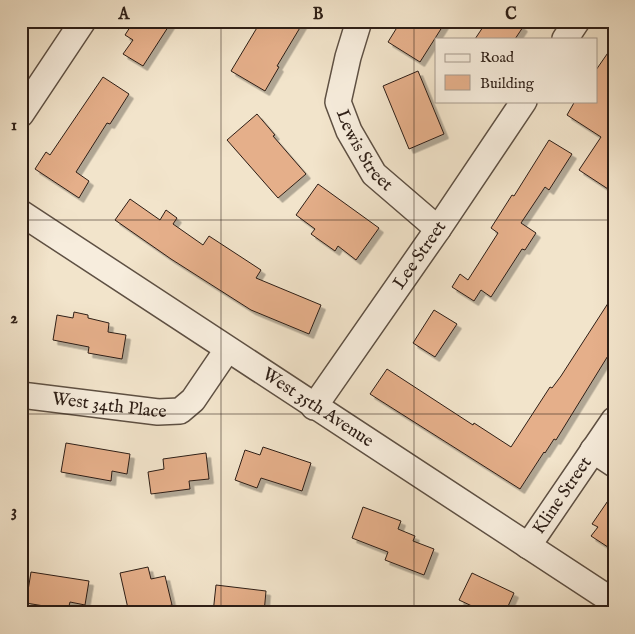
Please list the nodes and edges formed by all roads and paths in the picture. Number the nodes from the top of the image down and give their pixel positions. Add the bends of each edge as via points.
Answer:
1 (83, 21) edge
2 (359, 21) edge
3 (577, 21) edge
4 (566, 38) edge
5 (523, 102) edge
6 (21, 114) edge
7 (21, 213) edge
8 (438, 229) junction
9 (227, 350) junction
10 (21, 395) edge
11 (314, 407) junction
12 (614, 420) edge
13 (593, 450) junction
14 (614, 464) edge
15 (528, 546) junction
16 (614, 602) edge

1 - 6 street
2 - 8 street, Lewis Street via 338,102 349,131 374,174
3 - 4 street
5 - 8 street, Lee Street
7 - 9 street, West 35th Avenue
8 - 11 street, Lee Street
9 - 10 street, West 34th Place via 193,400 180,411 158,412
9 - 11 street, West 35th Avenue
11 - 15 street, West 35th Avenue
12 - 13 street, Kline Street
13 - 14 street
13 - 15 street, Kline Street
15 - 16 street, West 35th Avenue

